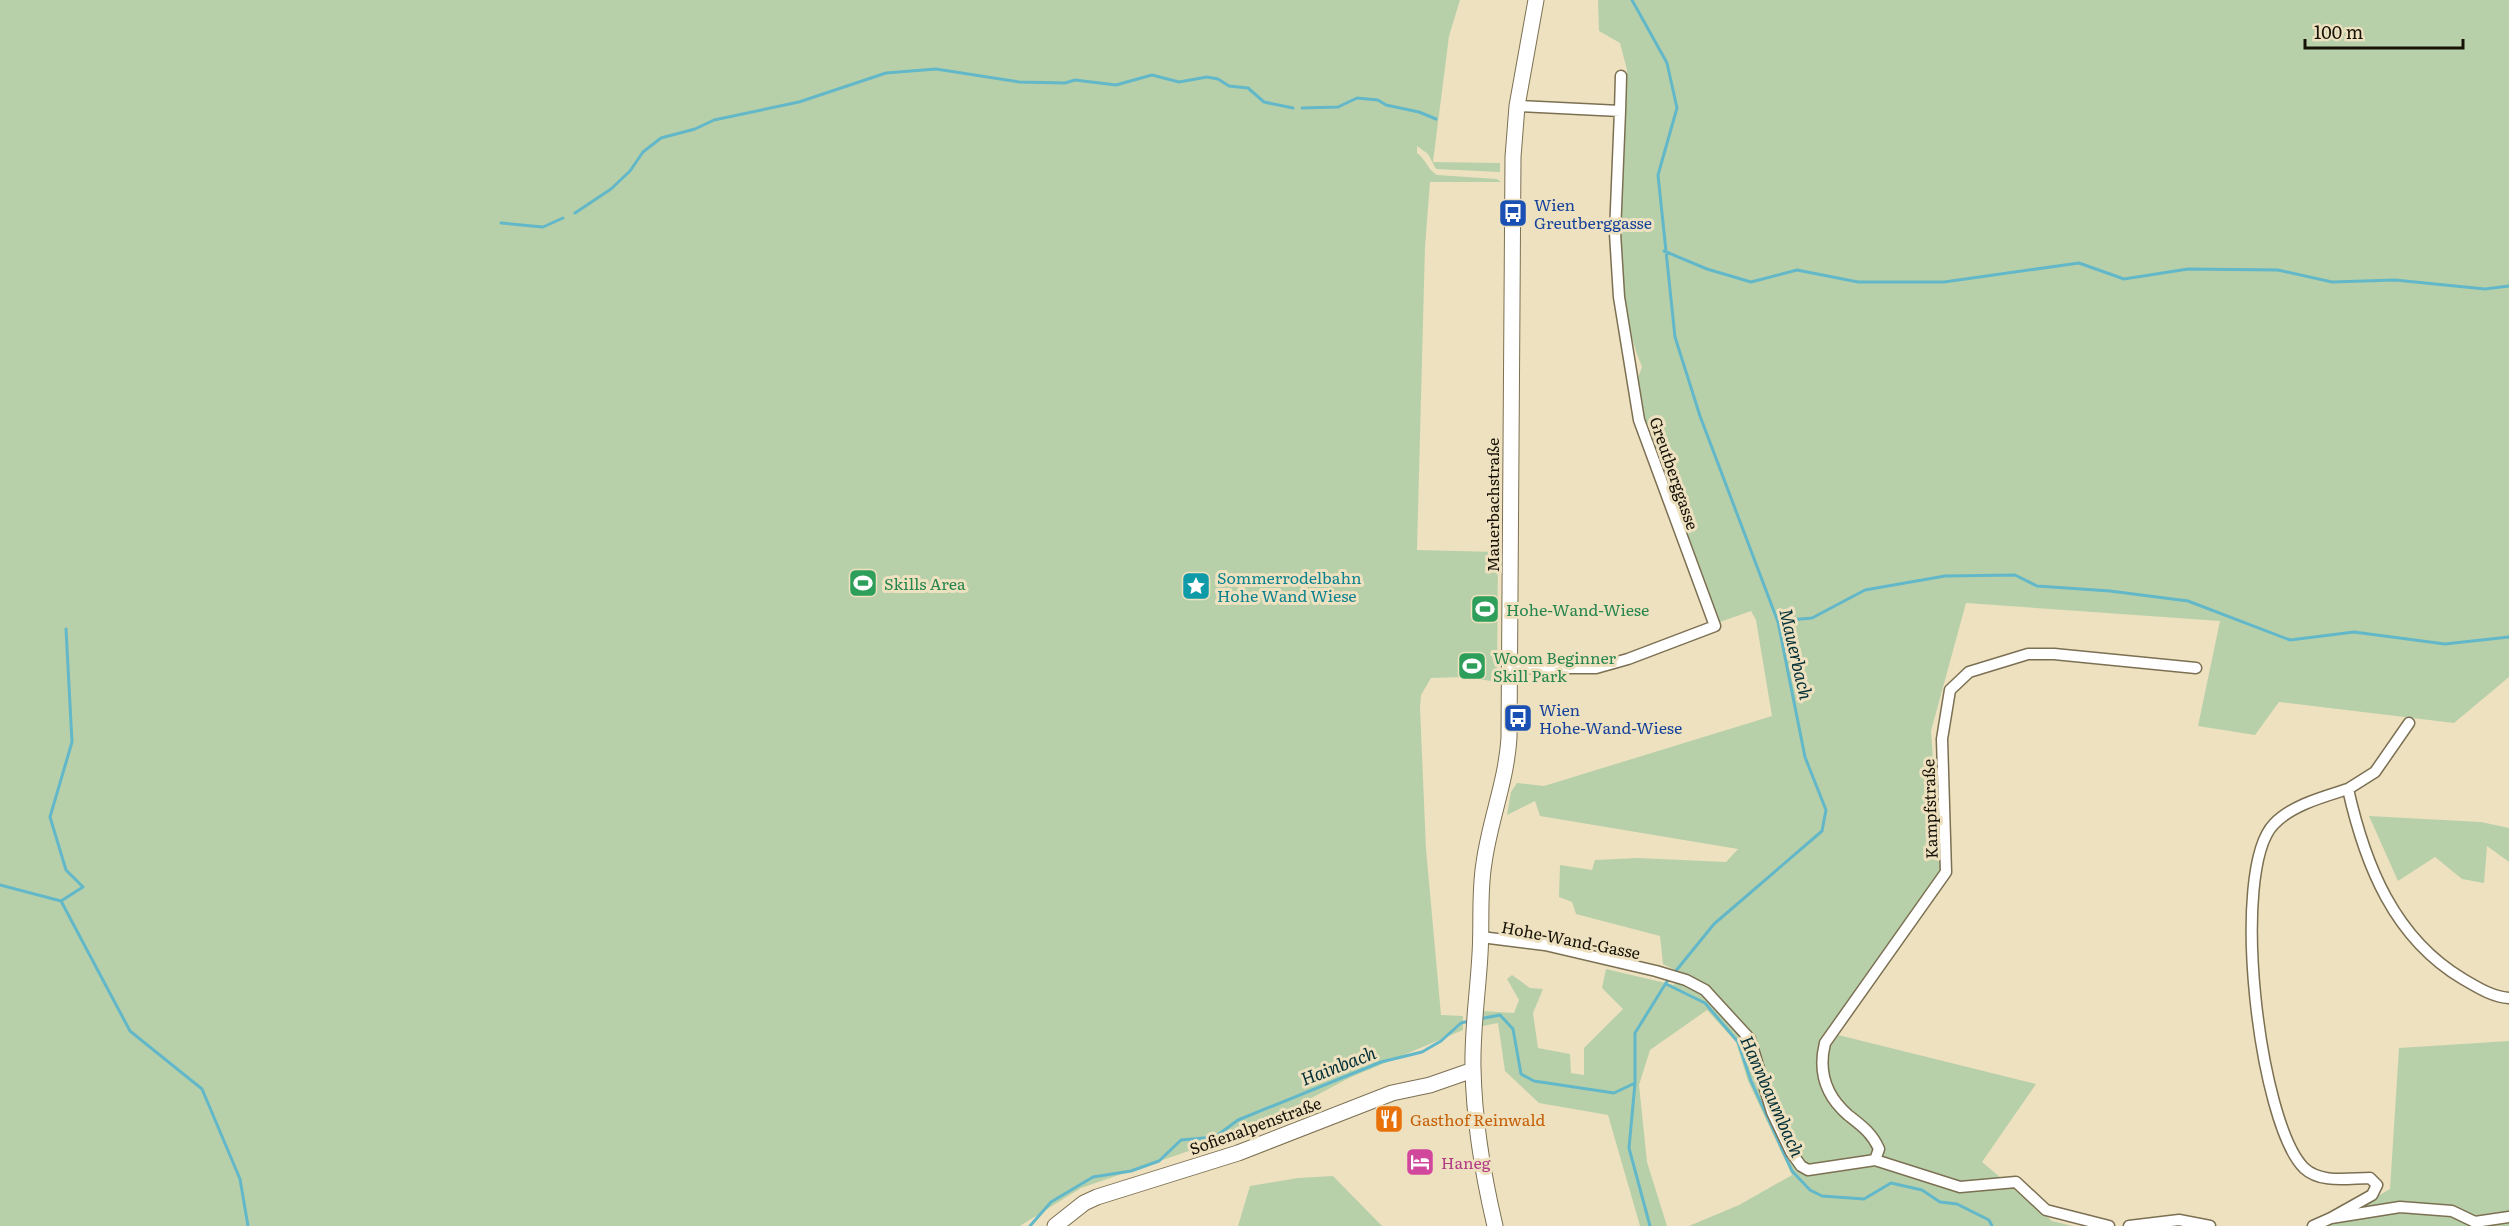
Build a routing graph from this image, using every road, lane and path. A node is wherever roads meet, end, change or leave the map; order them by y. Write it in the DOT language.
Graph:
graph roads {
  1 [pos="1536,0"];
  2 [pos="1621,76"];
  3 [pos="1517,106"];
  4 [pos="1620,111"];
  5 [pos="1509,668"];
  6 [pos="2196,668"];
  7 [pos="2409,723"];
  8 [pos="2348,789"];
  9 [pos="1481,937"];
  10 [pos="2509,998"];
  11 [pos="1473,1070"];
  12 [pos="1875,1160"];
  13 [pos="2509,1217"];
  14 [pos="2331,1218"];
  15 [pos="1054,1226"];
  16 [pos="1494,1226"];
  17 [pos="2109,1226"];
  18 [pos="2129,1226"];
  19 [pos="2210,1226"];
  20 [pos="2313,1226"];
  1 -- 3 [label="main road, Mauerbachstraße"];
  2 -- 4 [label="street, Greutberggasse"];
  3 -- 4 [label="street"];
  3 -- 5 [label="main road, Mauerbachstraße"];
  4 -- 5 [label="street, Greutberggasse"];
  5 -- 9 [label="main road, Mauerbachstraße"];
  6 -- 12 [label="street, Kampfstraße"];
  7 -- 8 [label="street"];
  8 -- 10 [label="street"];
  8 -- 14 [label="street"];
  9 -- 11 [label="main road, Mauerbachstraße"];
  9 -- 12 [label="street, Hohe-Wand-Gasse"];
  11 -- 15 [label="main road, Sofienalpenstraße"];
  11 -- 16 [label="main road"];
  12 -- 17 [label="street"];
  13 -- 14 [label="street"];
  14 -- 20 [label="street"];
  18 -- 19 [label="street"];
}
